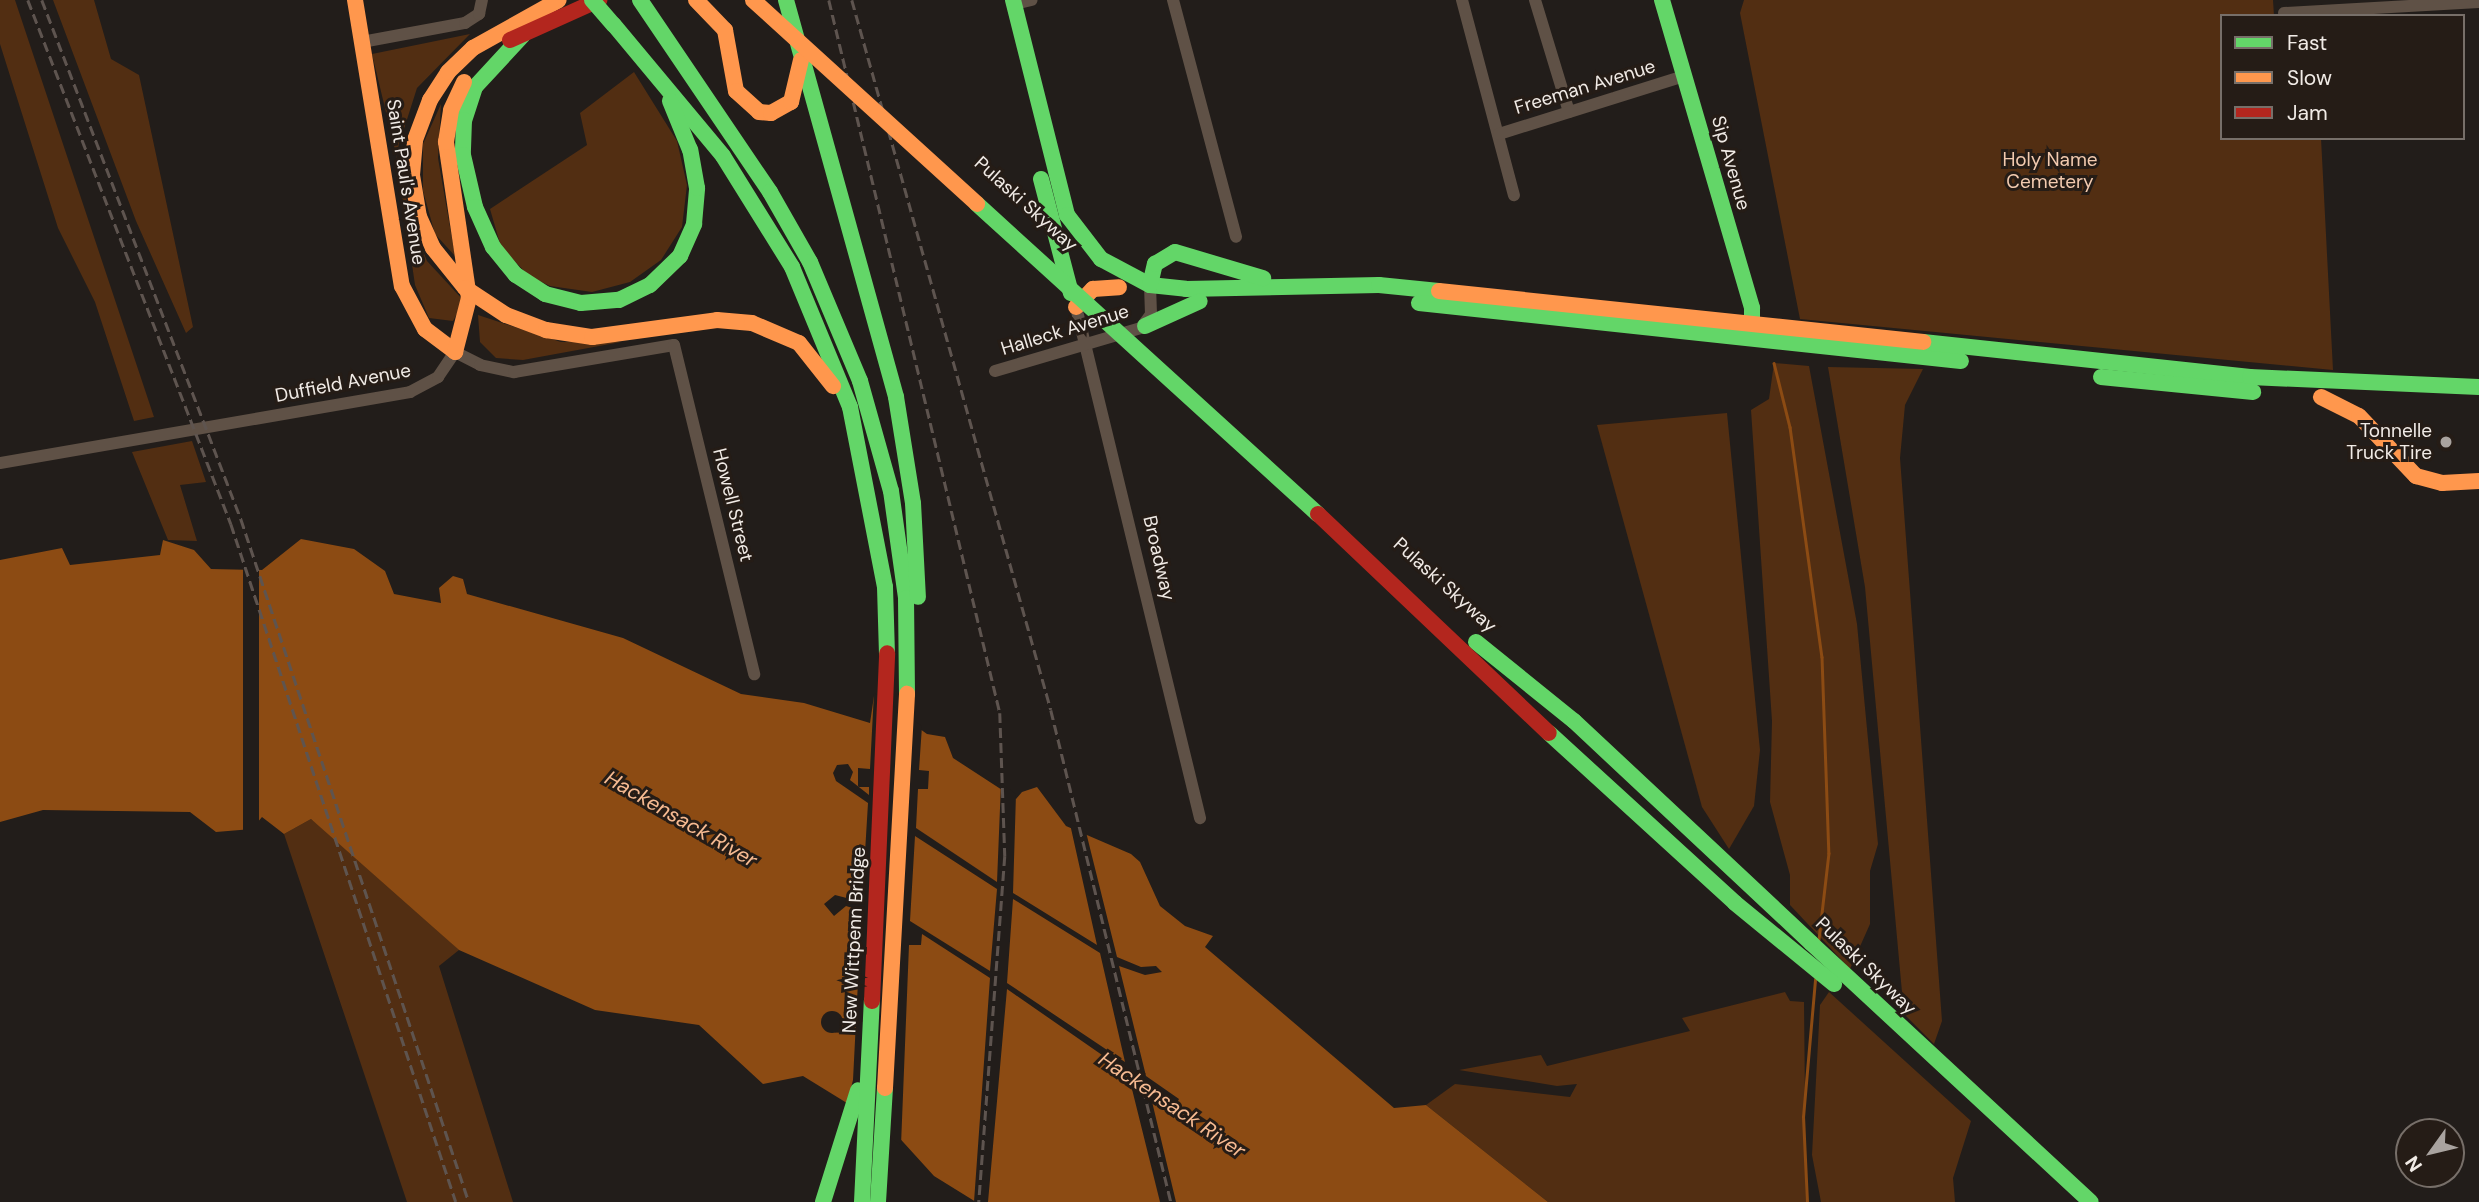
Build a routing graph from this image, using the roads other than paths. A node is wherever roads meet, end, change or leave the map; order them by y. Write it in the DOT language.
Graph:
graph roads {
  1 [pos="355,0"];
  2 [pos="482,0"];
  3 [pos="523,0"];
  4 [pos="559,0"];
  5 [pos="592,0"];
  6 [pos="598,0"];
  7 [pos="606,0"];
  8 [pos="696,0"];
  9 [pos="753,0"];
  10 [pos="771,0"];
  11 [pos="786,0"];
  12 [pos="1032,0"];
  13 [pos="1173,0"];
  14 [pos="1462,0"];
  15 [pos="1535,0"];
  16 [pos="1662,0"];
  17 [pos="1008,1"];
  18 [pos="2479,2"];
  19 [pos="644,6"];
  20 [pos="2284,13"];
  21 [pos="618,22"];
  22 [pos="508,26"];
  23 [pos="523,35"];
  24 [pos="362,42"];
  25 [pos="801,56"];
  26 [pos="656,74"];
  27 [pos="1684,76"];
  28 [pos="1569,113"];
  29 [pos="709,120"];
  30 [pos="1499,134"];
  31 [pos="1514,195"];
  32 [pos="1046,200"];
  33 [pos="1236,237"];
  34 [pos="1307,284"];
  35 [pos="1119,287"];
  36 [pos="1151,292"];
  37 [pos="1200,301"];
  38 [pos="1076,307"];
  39 [pos="1145,326"];
  40 [pos="1752,332"];
  41 [pos="1087,346"];
  42 [pos="455,352"];
  43 [pos="995,371"];
  44 [pos="2479,387"];
  45 [pos="2322,397"];
  46 [pos="2479,401"];
  47 [pos="857,440"];
  48 [pos="0,463"];
  49 [pos="2479,481"];
  50 [pos="754,674"];
  51 [pos="908,728"];
  52 [pos="1200,818"];
  53 [pos="871,1009"];
  54 [pos="885,1113"];
  55 [pos="823,1202"];
  56 [pos="862,1202"];
  57 [pos="878,1202"];
  58 [pos="888,1202"];
  59 [pos="2073,1202"];
  60 [pos="2091,1202"];
  1 -- 24 [label="main road, Saint Paul's Avenue"];
  2 -- 24 [label="street"];
  3 -- 22 [label="main road"];
  4 -- 22 [label="main road"];
  5 -- 21 [label="main road, bridge"];
  6 -- 23 [label="main road"];
  7 -- 21 [label="main road"];
  8 -- 25 [label="main road"];
  9 -- 59 [label="main road, Pulaski Skyway, bridge"];
  10 -- 60 [label="main road, Pulaski Skyway, bridge"];
  11 -- 25 [label="main road"];
  12 -- 17 [label="street"];
  13 -- 33 [label="street"];
  14 -- 30 [label="street"];
  15 -- 28 [label="street"];
  16 -- 27 [label="main road, Sip Avenue"];
  17 -- 32 [label="main road"];
  17 -- 36 [label="main road"];
  18 -- 20 [label="street"];
  19 -- 29 [label="main road"];
  21 -- 26 [label="main road"];
  21 -- 29 [label="main road"];
  22 -- 47 [label="main road, bridge"];
  23 -- 26 [label="main road"];
  23 -- 42 [label="main road"];
  24 -- 42 [label="main road, Saint Paul's Avenue"];
  25 -- 51 [label="main road"];
  26 -- 29 [label="main road"];
  27 -- 28 [label="street, Freeman Avenue"];
  27 -- 40 [label="main road, Sip Avenue"];
  28 -- 30 [label="street, Freeman Avenue"];
  29 -- 47 [label="main road"];
  29 -- 51 [label="main road"];
  30 -- 31 [label="street"];
  32 -- 35 [label="main road"];
  32 -- 38 [label="main road"];
  34 -- 36 [label="main road"];
  34 -- 36 [label="main road"];
  34 -- 40 [label="main road"];
  35 -- 36 [label="main road"];
  35 -- 38 [label="main road"];
  36 -- 37 [label="main road"];
  36 -- 39 [label="street, Halleck Avenue"];
  37 -- 39 [label="main road"];
  37 -- 40 [label="main road"];
  38 -- 41 [label="street, Broadway"];
  39 -- 41 [label="street, Halleck Avenue"];
  40 -- 44 [label="main road"];
  40 -- 45 [label="main road"];
  41 -- 43 [label="street, Halleck Avenue"];
  41 -- 52 [label="street, Broadway"];
  42 -- 48 [label="street, Duffield Avenue"];
  42 -- 50 [label="street, Howell Street"];
  45 -- 46 [label="main road"];
  45 -- 49 [label="main road"];
  47 -- 53 [label="main road, New Wittpenn Bridge"];
  51 -- 54 [label="main road"];
  53 -- 55 [label="main road"];
  53 -- 56 [label="main road, New Wittpenn Bridge"];
  54 -- 57 [label="main road"];
  54 -- 58 [label="main road"];
}
